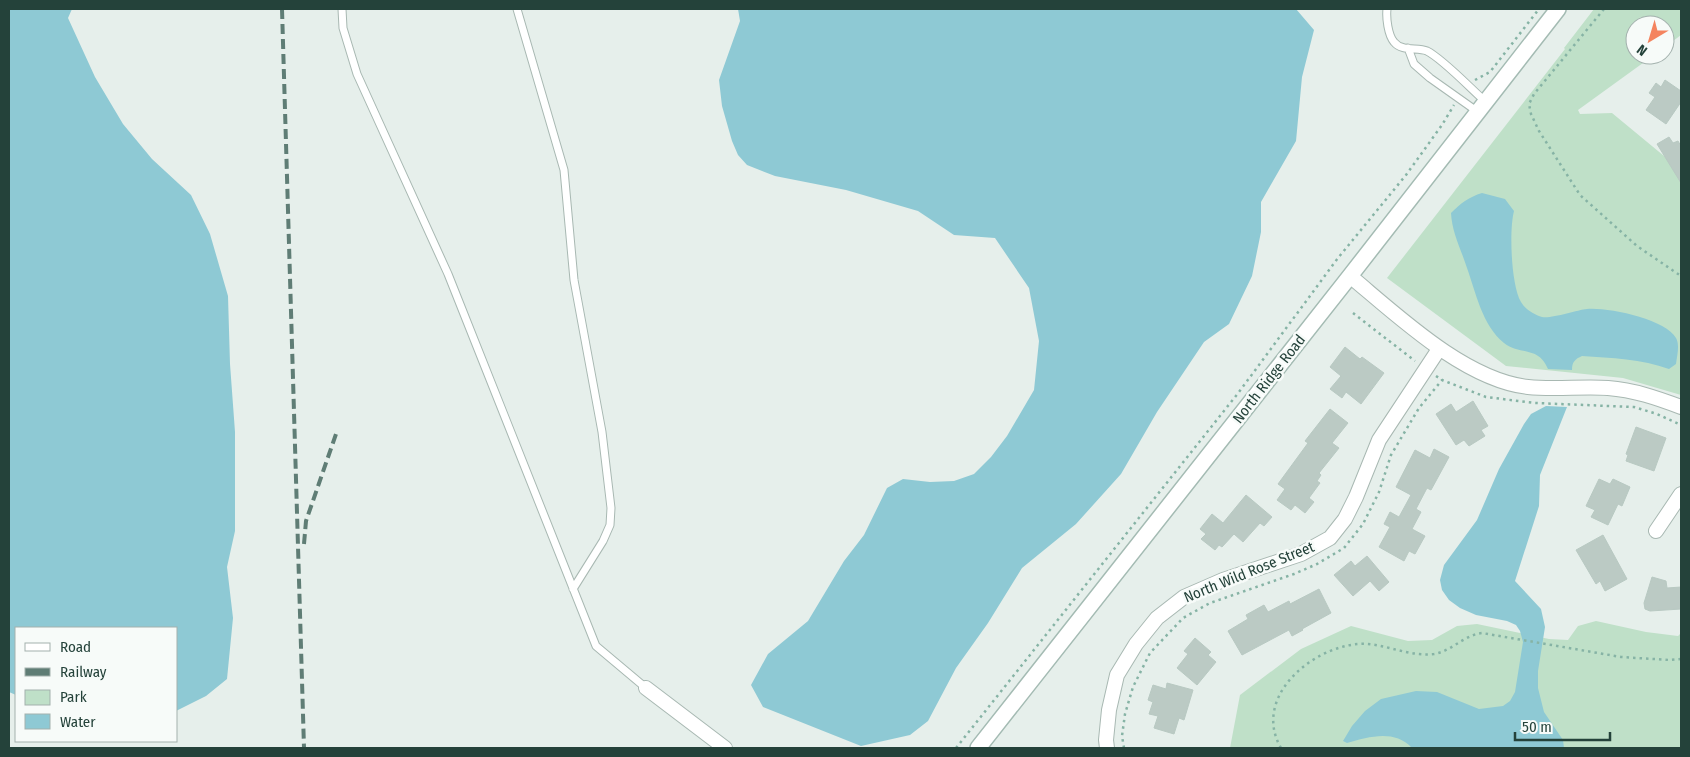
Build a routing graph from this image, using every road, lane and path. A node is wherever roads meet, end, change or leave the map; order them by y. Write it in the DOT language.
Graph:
graph roads {
  1 [pos="342,9"];
  2 [pos="517,9"];
  3 [pos="1387,9"];
  4 [pos="1539,9"];
  5 [pos="1558,9"];
  6 [pos="1604,9"];
  7 [pos="1408,48"];
  8 [pos="1469,87"];
  9 [pos="1460,98"];
  10 [pos="1482,107"];
  11 [pos="1350,276"];
  12 [pos="1681,276"];
  13 [pos="1439,349"];
  14 [pos="1681,408"];
  15 [pos="1681,494"];
  16 [pos="1656,531"];
  17 [pos="573,589"];
  18 [pos="1681,659"];
  19 [pos="646,688"];
  20 [pos="725,748"];
  21 [pos="956,748"];
  22 [pos="978,748"];
  23 [pos="1106,748"];
  24 [pos="1281,748"];
  1 -- 17 [label="lane"];
  2 -- 17 [label="lane"];
  3 -- 7 [label="lane"];
  4 -- 8 [label="path"];
  5 -- 10 [label="main road, North Ridge Road"];
  6 -- 12 [label="path"];
  7 -- 8 [label="lane"];
  7 -- 9 [label="lane"];
  8 -- 10 [label="lane"];
  9 -- 10 [label="lane"];
  9 -- 21 [label="path"];
  10 -- 11 [label="main road, North Ridge Road"];
  11 -- 13 [label="street"];
  11 -- 22 [label="main road, North Ridge Road"];
  13 -- 14 [label="street"];
  13 -- 23 [label="street, North Wild Rose Street"];
  15 -- 16 [label="street"];
  17 -- 19 [label="lane"];
  18 -- 24 [label="path"];
  19 -- 20 [label="street"];
}
